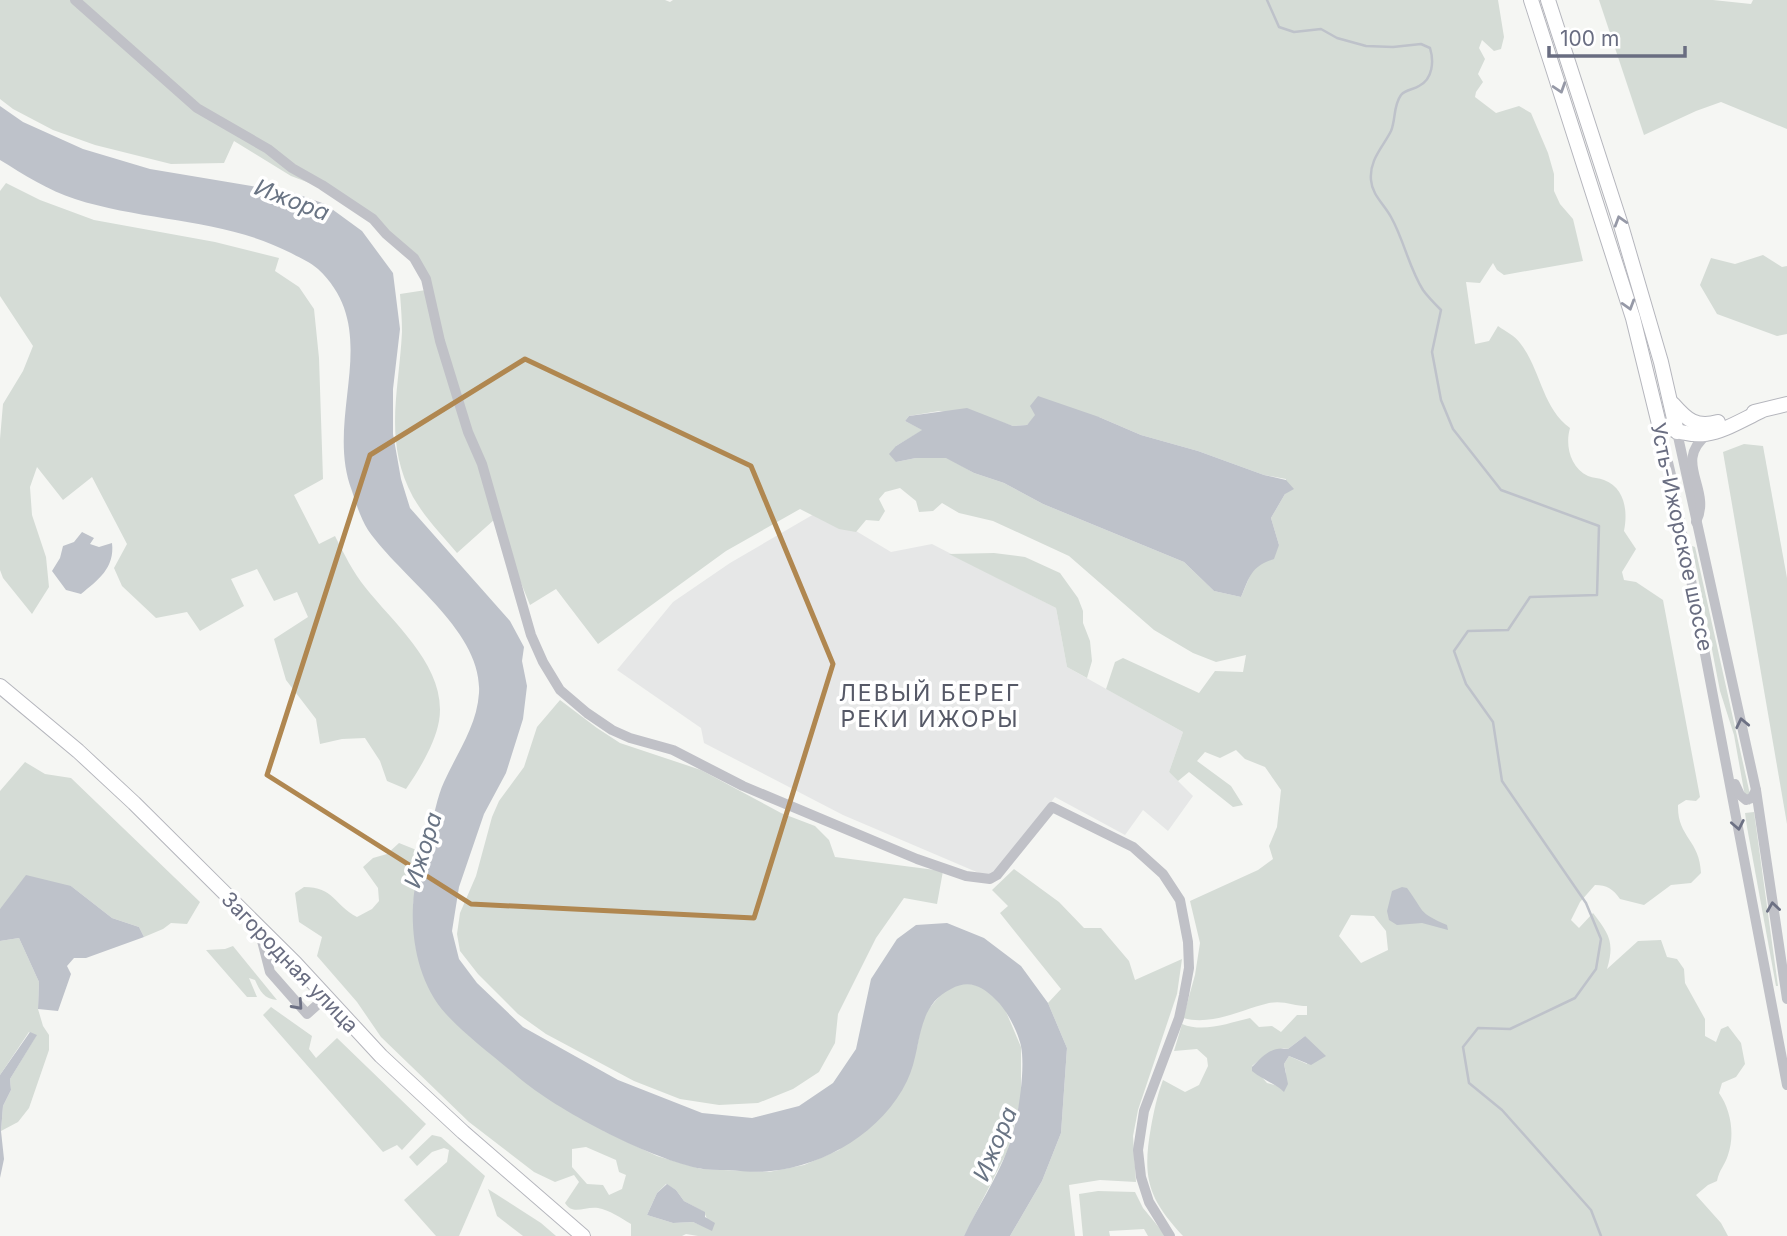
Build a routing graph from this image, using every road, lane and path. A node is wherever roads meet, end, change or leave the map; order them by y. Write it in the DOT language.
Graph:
graph roads {
  1 [pos="75,0"];
  2 [pos="1531,0"];
  3 [pos="1548,0"];
  4 [pos="1672,403"];
  5 [pos="1787,404"];
  6 [pos="1761,411"];
  7 [pos="1659,424"];
  8 [pos="1678,432"];
  9 [pos="1708,434"];
  10 [pos="1696,522"];
  11 [pos="0,686"];
  12 [pos="1725,758"];
  13 [pos="1756,790"];
  14 [pos="259,929"];
  15 [pos="326,997"];
  16 [pos="1787,999"];
  17 [pos="1787,1085"];
  18 [pos="583,1236"];
  19 [pos="1170,1236"];
  1 -- 19 [label="street"];
  2 -- 7 [label="street, Усть-Ижорское шоссе, one-way"];
  4 -- 3 [label="street, Усть-Ижорское шоссе, one-way"];
  4 -- 6 [label="street"];
  4 -- 8 [label="street, Усть-Ижорское шоссе"];
  5 -- 6 [label="street"];
  6 -- 9 [label="street"];
  7 -- 8 [label="street"];
  7 -- 12 [label="street, Усть-Ижорское шоссе"];
  8 -- 9 [label="street"];
  8 -- 10 [label="street, Усть-Ижорское шоссе"];
  9 -- 10 [label="street, Усть-Ижорское шоссе"];
  13 -- 10 [label="street, Усть-Ижорское шоссе, one-way"];
  11 -- 14 [label="street, Загородная улица"];
  12 -- 13 [label="street"];
  12 -- 17 [label="street, Усть-Ижорское шоссе, one-way"];
  16 -- 13 [label="street, Усть-Ижорское шоссе, one-way"];
  14 -- 15 [label="street, Загородная улица"];
  14 -- 15 [label="street, one-way"];
  15 -- 18 [label="street, Загородная улица"];
}
